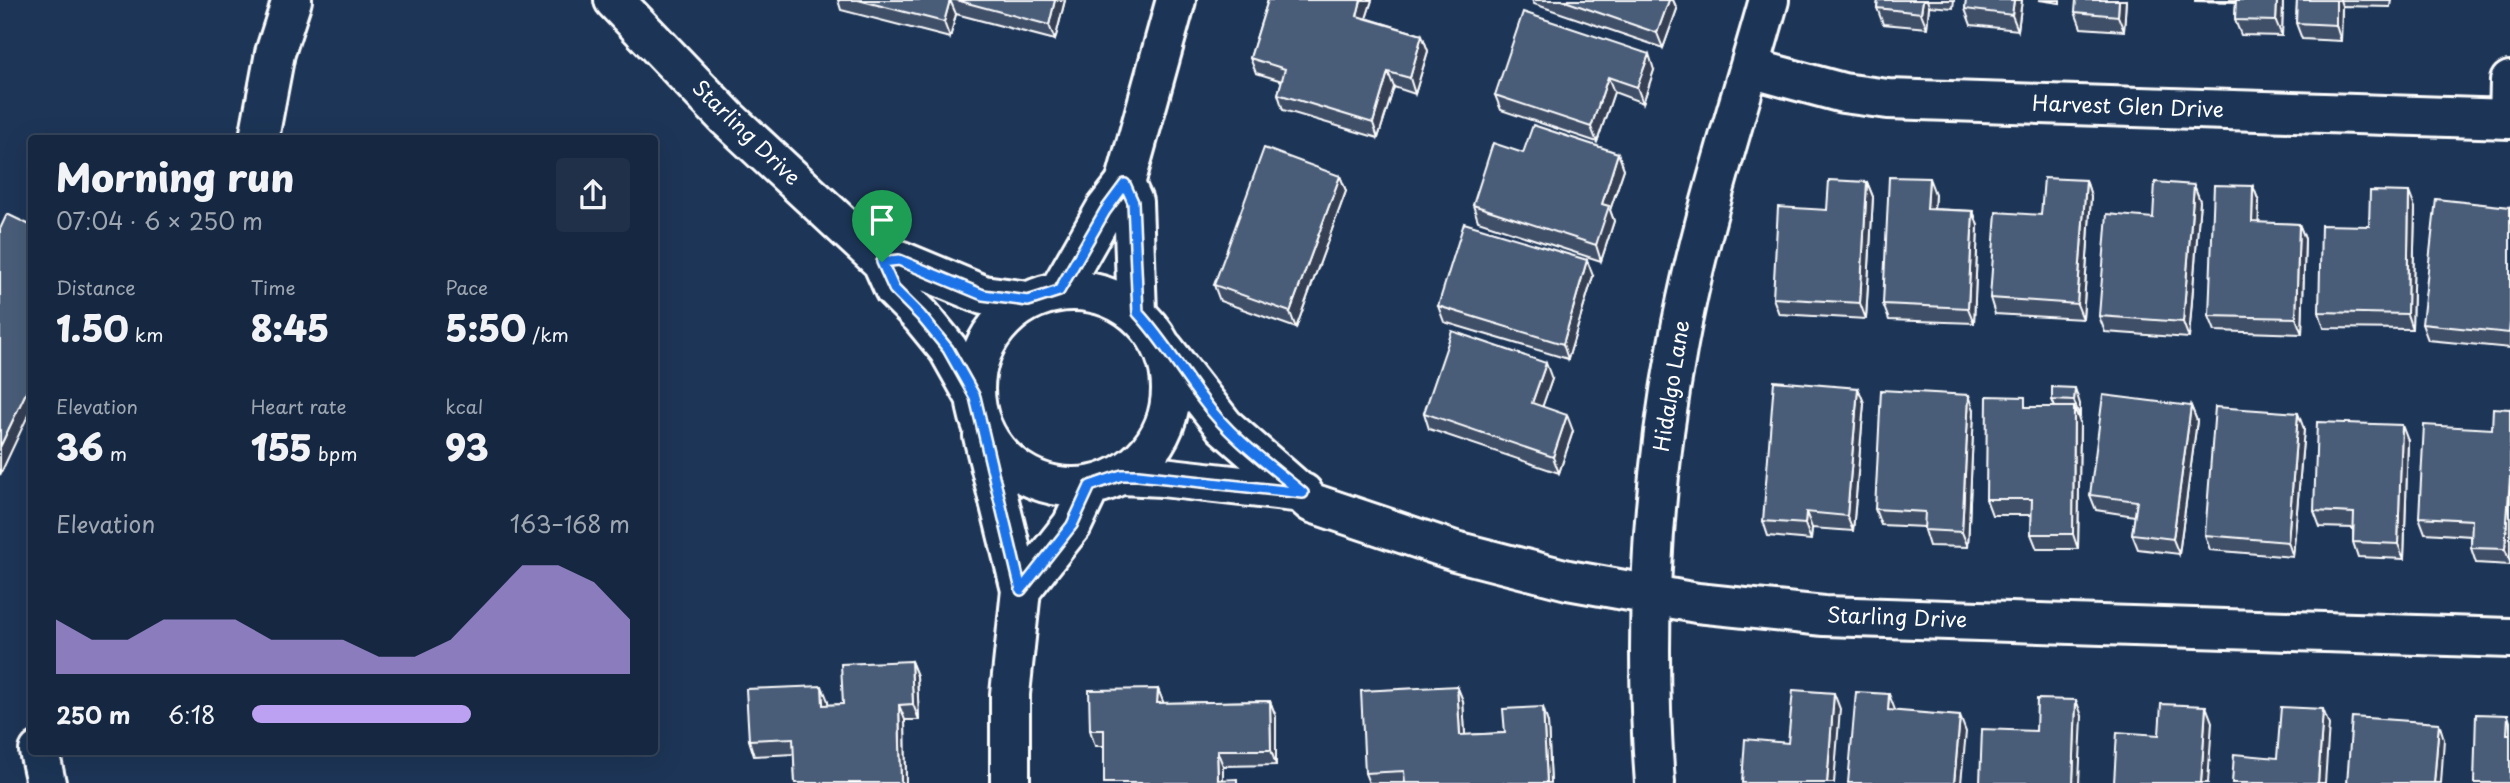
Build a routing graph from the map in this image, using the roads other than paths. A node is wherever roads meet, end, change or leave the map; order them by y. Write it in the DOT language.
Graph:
graph roads {
  1 [pos="292,0"];
  2 [pos="614,0"];
  3 [pos="1176,0"];
  4 [pos="1769,0"];
  5 [pos="1750,68"];
  6 [pos="2510,81"];
  7 [pos="2509,119"];
  8 [pos="260,135"];
  9 [pos="1125,184"];
  10 [pos="882,262"];
  11 [pos="1044,296"];
  12 [pos="1138,313"];
  13 [pos="1164,349"];
  14 [pos="977,409"];
  15 [pos="1106,481"];
  16 [pos="1303,493"];
  17 [pos="1021,590"];
  18 [pos="1650,596"];
  19 [pos="2510,638"];
  20 [pos="40,755"];
  21 [pos="47,783"];
  22 [pos="1010,783"];
  23 [pos="1655,783"];
  1 -- 8 [label="street"];
  2 -- 10 [label="street, Starling Drive"];
  3 -- 9 [label="street"];
  4 -- 5 [label="street, Hidalgo Lane"];
  5 -- 7 [label="street, Harvest Glen Drive"];
  5 -- 18 [label="street, Hidalgo Lane"];
  6 -- 7 [label="street"];
  9 -- 11 [label="street"];
  9 -- 12 [label="street"];
  10 -- 11 [label="street"];
  10 -- 14 [label="street, Starling Drive"];
  11 -- 12 [label="street"];
  11 -- 14 [label="street"];
  12 -- 13 [label="street"];
  13 -- 15 [label="street"];
  13 -- 16 [label="street, Starling Drive"];
  14 -- 15 [label="street"];
  14 -- 17 [label="street"];
  15 -- 16 [label="street, Starling Drive"];
  15 -- 17 [label="street"];
  16 -- 18 [label="street, Starling Drive"];
  17 -- 22 [label="street"];
  18 -- 19 [label="street, Starling Drive"];
  18 -- 23 [label="street, Hidalgo Lane"];
  20 -- 21 [label="street"];
}
